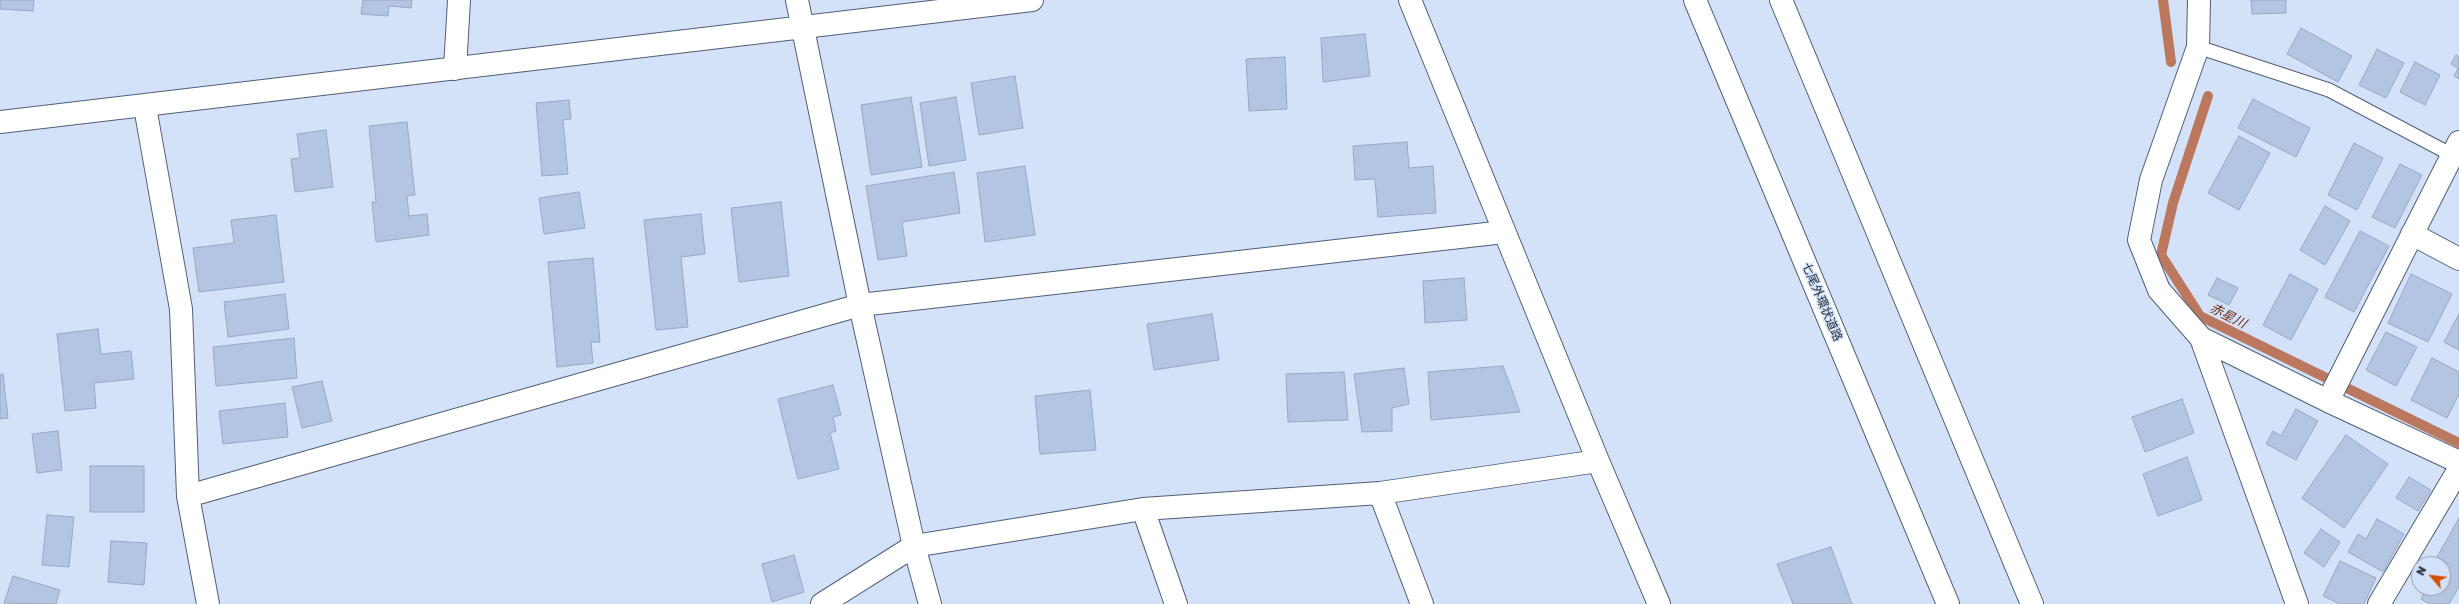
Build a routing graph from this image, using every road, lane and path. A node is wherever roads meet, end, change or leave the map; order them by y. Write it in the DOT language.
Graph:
graph roads {
  1 [pos="459,0"];
  2 [pos="797,0"];
  3 [pos="1032,0"];
  4 [pos="1410,0"];
  5 [pos="1695,0"];
  6 [pos="1781,0"];
  7 [pos="2200,0"];
  8 [pos="802,27"];
  9 [pos="2198,47"];
  10 [pos="455,69"];
  11 [pos="145,107"];
  12 [pos="0,122"];
  13 [pos="2456,149"];
  14 [pos="1504,232"];
  15 [pos="2412,234"];
  16 [pos="2459,259"];
  17 [pos="860,305"];
  18 [pos="2201,338"];
  19 [pos="2328,402"];
  20 [pos="1598,461"];
  21 [pos="2459,462"];
  22 [pos="2459,469"];
  23 [pos="1380,492"];
  24 [pos="188,496"];
  25 [pos="1143,509"];
  26 [pos="914,546"];
  27 [pos="208,604"];
  28 [pos="822,604"];
  29 [pos="930,604"];
  30 [pos="1176,604"];
  31 [pos="1422,604"];
  32 [pos="1659,604"];
  33 [pos="1948,604"];
  34 [pos="2032,604"];
  35 [pos="2297,604"];
  36 [pos="2379,604"];
  1 -- 10 [label="street"];
  2 -- 8 [label="street"];
  3 -- 8 [label="street"];
  4 -- 14 [label="street"];
  5 -- 33 [label="street, 七尾外環状道路"];
  6 -- 34 [label="street"];
  7 -- 9 [label="street"];
  8 -- 10 [label="street"];
  8 -- 17 [label="street"];
  9 -- 13 [label="lane"];
  9 -- 18 [label="street"];
  10 -- 11 [label="street"];
  11 -- 12 [label="street"];
  11 -- 24 [label="street"];
  13 -- 15 [label="street"];
  14 -- 17 [label="street"];
  14 -- 20 [label="street"];
  15 -- 16 [label="street"];
  15 -- 19 [label="street"];
  17 -- 24 [label="street"];
  17 -- 26 [label="street"];
  18 -- 19 [label="street"];
  18 -- 35 [label="street"];
  19 -- 21 [label="street"];
  20 -- 23 [label="street"];
  20 -- 32 [label="street"];
  22 -- 36 [label="street"];
  23 -- 25 [label="street"];
  23 -- 31 [label="street"];
  24 -- 27 [label="street"];
  25 -- 26 [label="street"];
  25 -- 30 [label="street"];
  26 -- 28 [label="street"];
  26 -- 29 [label="street"];
}
